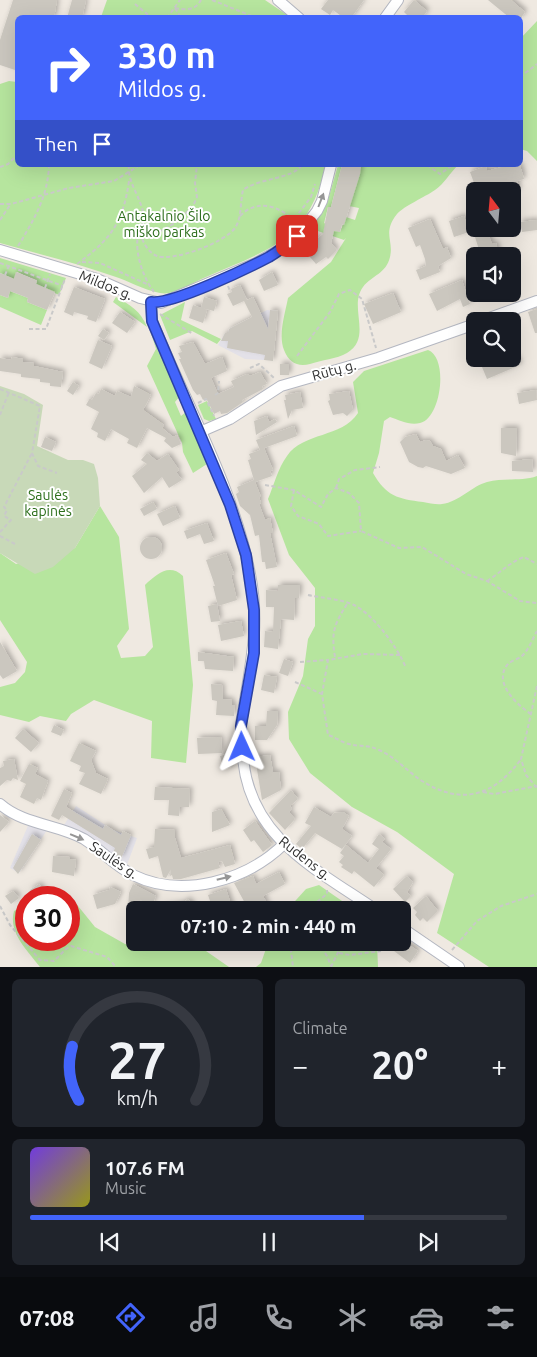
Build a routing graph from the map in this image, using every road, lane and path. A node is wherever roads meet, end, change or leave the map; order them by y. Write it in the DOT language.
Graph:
graph roads {
  1 [pos="179,0"];
  2 [pos="200,0"];
  3 [pos="212,0"];
  4 [pos="278,0"];
  5 [pos="398,0"];
  6 [pos="135,4"];
  7 [pos="174,8"];
  8 [pos="148,15"];
  9 [pos="169,15"];
  10 [pos="179,15"];
  11 [pos="249,15"];
  12 [pos="295,15"];
  13 [pos="387,15"];
  14 [pos="537,64"];
  15 [pos="523,75"];
  16 [pos="15,157"];
  17 [pos="0,167"];
  18 [pos="49,167"];
  19 [pos="129,167"];
  20 [pos="137,167"];
  21 [pos="197,167"];
  22 [pos="300,167"];
  23 [pos="330,167"];
  24 [pos="430,167"];
  25 [pos="450,167"];
  26 [pos="128,174"];
  27 [pos="318,176"];
  28 [pos="129,181"];
  29 [pos="44,193"];
  30 [pos="0,204"];
  31 [pos="11,204"];
  32 [pos="240,217"];
  33 [pos="0,220"];
  34 [pos="294,222"];
  35 [pos="139,232"];
  36 [pos="297,236"];
  37 [pos="280,237"];
  38 [pos="0,250"];
  39 [pos="13,254"];
  40 [pos="80,262"];
  41 [pos="0,263"];
  42 [pos="9,265"];
  43 [pos="54,266"];
  44 [pos="69,270"];
  45 [pos="5,275"];
  46 [pos="48,280"];
  47 [pos="149,285"];
  48 [pos="63,286"];
  49 [pos="44,288"];
  50 [pos="154,299"];
  51 [pos="537,301"];
  52 [pos="506,312"];
  53 [pos="152,321"];
  54 [pos="466,327"];
  55 [pos="29,329"];
  56 [pos="192,334"];
  57 [pos="297,356"];
  58 [pos="378,358"];
  59 [pos="250,368"];
  60 [pos="219,381"];
  61 [pos="281,386"];
  62 [pos="0,389"];
  63 [pos="9,392"];
  64 [pos="215,395"];
  65 [pos="189,405"];
  66 [pos="0,415"];
  67 [pos="219,424"];
  68 [pos="200,432"];
  69 [pos="32,453"];
  70 [pos="380,467"];
  71 [pos="56,473"];
  72 [pos="265,485"];
  73 [pos="336,488"];
  74 [pos="294,490"];
  75 [pos="361,531"];
  76 [pos="0,534"];
  77 [pos="14,544"];
  78 [pos="537,564"];
  79 [pos="487,581"];
  80 [pos="308,595"];
  81 [pos="537,603"];
  82 [pos="348,604"];
  83 [pos="537,631"];
  84 [pos="400,655"];
  85 [pos="335,658"];
  86 [pos="328,660"];
  87 [pos="300,662"];
  88 [pos="406,668"];
  89 [pos="295,682"];
  90 [pos="537,686"];
  91 [pos="322,694"];
  92 [pos="532,714"];
  93 [pos="520,759"];
  94 [pos="537,787"];
  95 [pos="482,792"];
  96 [pos="0,804"];
  97 [pos="284,844"];
  98 [pos="328,877"];
  99 [pos="537,894"];
  100 [pos="318,901"];
  101 [pos="363,901"];
  102 [pos="0,906"];
  103 [pos="411,934"];
  104 [pos="291,951"];
  105 [pos="324,951"];
  106 [pos="381,952"];
  107 [pos="339,953"];
  108 [pos="446,958"];
  109 [pos="116,967"];
  110 [pos="292,967"];
  111 [pos="331,967"];
  112 [pos="459,967"];
  1 -- 7 [label="path"];
  2 -- 7 [label="path"];
  3 -- 11 [label="path"];
  4 -- 12 [label="street"];
  5 -- 13 [label="street"];
  6 -- 8 [label="path"];
  7 -- 9 [label="path"];
  7 -- 10 [label="path"];
  14 -- 15 [label="path"];
  16 -- 17 [label="path"];
  18 -- 29 [label="path"];
  19 -- 26 [label="path"];
  20 -- 26 [label="path"];
  21 -- 35 [label="path"];
  22 -- 32 [label="path"];
  36 -- 23 [label="street, Mildos g., one-way"];
  24 -- 25 [label="path"];
  26 -- 28 [label="path"];
  26 -- 29 [label="path"];
  27 -- 34 [label="path"];
  28 -- 35 [label="path"];
  28 -- 40 [label="path"];
  29 -- 31 [label="path"];
  29 -- 39 [label="path"];
  30 -- 31 [label="path"];
  31 -- 33 [label="path"];
  32 -- 34 [label="path"];
  32 -- 35 [label="path"];
  34 -- 36 [label="path"];
  34 -- 37 [label="path"];
  35 -- 47 [label="path"];
  36 -- 50 [label="street, Mildos g."];
  38 -- 39 [label="street, Mildos g."];
  39 -- 42 [label="path"];
  39 -- 43 [label="street, Mildos g."];
  40 -- 44 [label="path"];
  40 -- 47 [label="path"];
  41 -- 42 [label="path"];
  42 -- 45 [label="path"];
  42 -- 46 [label="path"];
  43 -- 44 [label="street, Mildos g."];
  43 -- 46 [label="path"];
  44 -- 48 [label="path"];
  44 -- 50 [label="street, Mildos g."];
  46 -- 48 [label="path"];
  46 -- 49 [label="path"];
  47 -- 50 [label="path"];
  48 -- 55 [label="path"];
  50 -- 53 [label="street, Rudens g."];
  51 -- 52 [label="street"];
  53 -- 56 [label="path"];
  53 -- 65 [label="street, Rudens g."];
  54 -- 58 [label="street, Rūtų g."];
  57 -- 58 [label="path"];
  58 -- 61 [label="street, Rūtų g."];
  59 -- 61 [label="path"];
  60 -- 64 [label="path"];
  61 -- 67 [label="street, Rūtų g."];
  62 -- 63 [label="path"];
  63 -- 66 [label="path"];
  63 -- 69 [label="path"];
  65 -- 67 [label="path"];
  65 -- 68 [label="street, Rudens g."];
  67 -- 68 [label="street, Rūtų g."];
  68 -- 97 [label="street, Rudens g."];
  69 -- 71 [label="path"];
  69 -- 76 [label="path"];
  70 -- 73 [label="path"];
  72 -- 74 [label="path"];
  73 -- 74 [label="path"];
  73 -- 75 [label="path"];
  74 -- 75 [label="path"];
  75 -- 79 [label="path"];
  76 -- 77 [label="path"];
  78 -- 79 [label="path"];
  79 -- 81 [label="path"];
  80 -- 82 [label="path"];
  82 -- 84 [label="path"];
  82 -- 85 [label="path"];
  83 -- 92 [label="path"];
  84 -- 85 [label="path"];
  84 -- 88 [label="path"];
  85 -- 86 [label="path"];
  86 -- 87 [label="path"];
  86 -- 91 [label="path"];
  89 -- 91 [label="path"];
  90 -- 92 [label="path"];
  91 -- 95 [label="path"];
  92 -- 93 [label="path"];
  93 -- 94 [label="path"];
  93 -- 95 [label="path"];
  94 -- 95 [label="path"];
  96 -- 97 [label="street, Saulės g., one-way"];
  97 -- 98 [label="street, Rudens g."];
  98 -- 100 [label="path"];
  98 -- 101 [label="street, Rudens g."];
  99 -- 108 [label="path"];
  102 -- 109 [label="path"];
  103 -- 108 [label="street"];
  104 -- 110 [label="path"];
  105 -- 111 [label="path"];
  106 -- 107 [label="path"];
  107 -- 111 [label="path"];
  108 -- 112 [label="street"];
}
